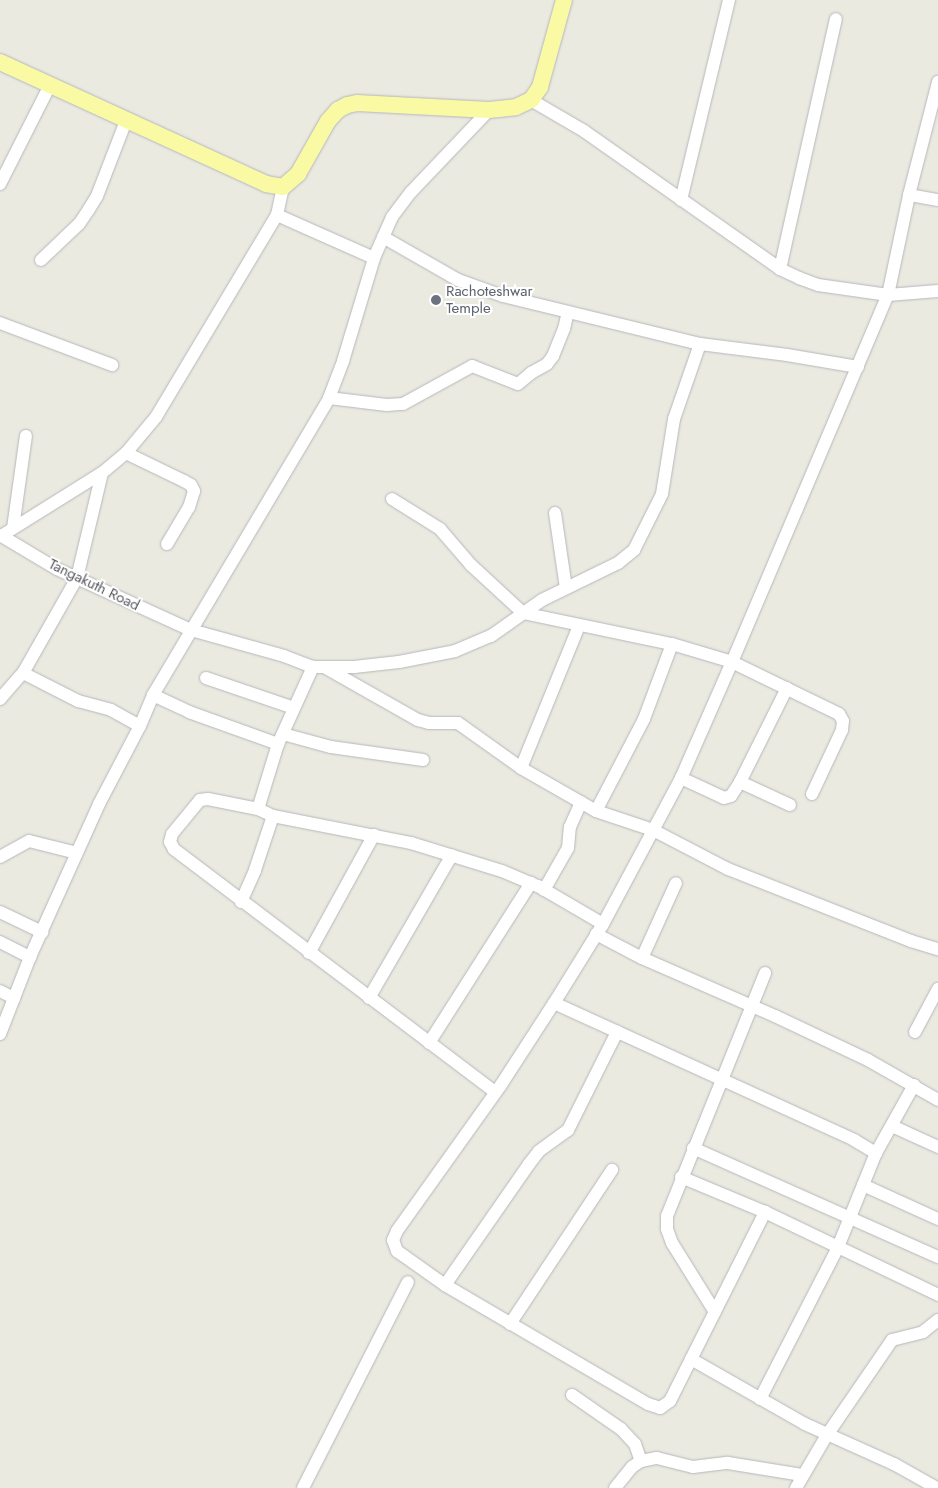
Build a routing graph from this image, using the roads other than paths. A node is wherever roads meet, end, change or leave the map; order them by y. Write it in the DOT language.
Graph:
graph roads {
  1 [pos="564,0"];
  2 [pos="729,0"];
  3 [pos="836,19"];
  4 [pos="0,62"];
  5 [pos="938,82"];
  6 [pos="50,86"];
  7 [pos="531,100"];
  8 [pos="489,110"];
  9 [pos="934,116"];
  10 [pos="126,121"];
  11 [pos="0,184"];
  12 [pos="283,187"];
  13 [pos="909,195"];
  14 [pos="681,200"];
  15 [pos="938,200"];
  16 [pos="277,215"];
  17 [pos="382,237"];
  18 [pos="374,258"];
  19 [pos="41,260"];
  20 [pos="780,268"];
  21 [pos="938,291"];
  22 [pos="888,295"];
  23 [pos="568,312"];
  24 [pos="0,322"];
  25 [pos="700,344"];
  26 [pos="112,365"];
  27 [pos="858,367"];
  28 [pos="329,398"];
  29 [pos="26,436"];
  30 [pos="126,453"];
  31 [pos="102,473"];
  32 [pos="392,499"];
  33 [pos="555,513"];
  34 [pos="13,528"];
  35 [pos="0,536"];
  36 [pos="167,544"];
  37 [pos="77,578"];
  38 [pos="566,588"];
  39 [pos="522,613"];
  40 [pos="580,626"];
  41 [pos="191,630"];
  42 [pos="672,644"];
  43 [pos="732,662"];
  44 [pos="313,667"];
  45 [pos="326,668"];
  46 [pos="23,673"];
  47 [pos="206,678"];
  48 [pos="787,688"];
  49 [pos="2,693"];
  50 [pos="153,695"];
  51 [pos="294,708"];
  52 [pos="140,726"];
  53 [pos="281,739"];
  54 [pos="423,760"];
  55 [pos="521,768"];
  56 [pos="680,778"];
  57 [pos="740,782"];
  58 [pos="812,794"];
  59 [pos="581,802"];
  60 [pos="790,805"];
  61 [pos="258,809"];
  62 [pos="596,810"];
  63 [pos="273,816"];
  64 [pos="653,830"];
  65 [pos="374,835"];
  66 [pos="77,853"];
  67 [pos="452,855"];
  68 [pos="0,857"];
  69 [pos="531,883"];
  70 [pos="676,883"];
  71 [pos="544,890"];
  72 [pos="241,902"];
  73 [pos="0,912"];
  74 [pos="600,929"];
  75 [pos="42,932"];
  76 [pos="0,942"];
  77 [pos="938,950"];
  78 [pos="309,953"];
  79 [pos="30,956"];
  80 [pos="642,958"];
  81 [pos="765,973"];
  82 [pos="938,989"];
  83 [pos="0,991"];
  84 [pos="14,998"];
  85 [pos="369,998"];
  86 [pos="554,1004"];
  87 [pos="751,1007"];
  88 [pos="617,1032"];
  89 [pos="915,1032"];
  90 [pos="0,1034"];
  91 [pos="429,1043"];
  92 [pos="722,1080"];
  93 [pos="914,1085"];
  94 [pos="495,1092"];
  95 [pos="938,1100"];
  96 [pos="892,1126"];
  97 [pos="938,1147"];
  98 [pos="693,1148"];
  99 [pos="876,1153"];
  100 [pos="612,1170"];
  101 [pos="681,1177"];
  102 [pos="863,1185"];
  103 [pos="765,1212"];
  104 [pos="850,1217"];
  105 [pos="938,1219"];
  106 [pos="838,1247"];
  107 [pos="938,1257"];
  108 [pos="408,1282"];
  109 [pos="445,1284"];
  110 [pos="938,1295"];
  111 [pos="715,1312"];
  112 [pos="938,1320"];
  113 [pos="510,1324"];
  114 [pos="691,1359"];
  115 [pos="572,1395"];
  116 [pos="760,1399"];
  117 [pos="827,1435"];
  118 [pos="641,1460"];
  119 [pos="802,1475"];
  120 [pos="303,1488"];
  121 [pos="615,1488"];
  122 [pos="796,1488"];
  123 [pos="937,1488"];
  1 -- 7 [label="main road"];
  2 -- 14 [label="street"];
  3 -- 20 [label="street"];
  4 -- 6 [label="main road"];
  5 -- 9 [label="street"];
  6 -- 10 [label="main road"];
  6 -- 11 [label="street"];
  7 -- 8 [label="main road"];
  7 -- 14 [label="street"];
  8 -- 12 [label="main road"];
  8 -- 17 [label="street"];
  9 -- 13 [label="street"];
  10 -- 12 [label="main road"];
  10 -- 19 [label="street"];
  12 -- 16 [label="street"];
  13 -- 15 [label="street"];
  13 -- 22 [label="street"];
  14 -- 20 [label="street"];
  16 -- 18 [label="street"];
  16 -- 30 [label="street"];
  17 -- 18 [label="street"];
  17 -- 23 [label="street"];
  18 -- 28 [label="street"];
  20 -- 22 [label="street"];
  21 -- 22 [label="street"];
  22 -- 27 [label="street"];
  23 -- 25 [label="street"];
  23 -- 28 [label="street"];
  24 -- 26 [label="street"];
  25 -- 27 [label="street"];
  25 -- 38 [label="street, Tangakuth Road"];
  27 -- 43 [label="street"];
  28 -- 41 [label="street"];
  29 -- 34 [label="street"];
  30 -- 31 [label="street"];
  30 -- 36 [label="street"];
  31 -- 34 [label="street"];
  31 -- 37 [label="street"];
  32 -- 39 [label="street"];
  33 -- 38 [label="street"];
  34 -- 35 [label="street"];
  35 -- 37 [label="street, Tangakuth Road"];
  37 -- 41 [label="street, Tangakuth Road"];
  37 -- 46 [label="street"];
  38 -- 39 [label="street, Tangakuth Road"];
  39 -- 40 [label="street"];
  39 -- 45 [label="street, Tangakuth Road"];
  40 -- 42 [label="street"];
  40 -- 55 [label="street"];
  41 -- 44 [label="street, Tangakuth Road"];
  41 -- 50 [label="street"];
  42 -- 43 [label="street"];
  42 -- 62 [label="street"];
  43 -- 48 [label="street"];
  43 -- 56 [label="street"];
  44 -- 45 [label="street, Tangakuth Road"];
  44 -- 51 [label="street"];
  45 -- 55 [label="street"];
  46 -- 49 [label="street"];
  46 -- 52 [label="street"];
  47 -- 51 [label="street"];
  48 -- 57 [label="street"];
  48 -- 58 [label="street"];
  50 -- 52 [label="street"];
  50 -- 53 [label="street"];
  51 -- 53 [label="street"];
  52 -- 66 [label="street"];
  53 -- 54 [label="street"];
  53 -- 61 [label="street"];
  55 -- 59 [label="street"];
  56 -- 57 [label="street"];
  56 -- 64 [label="street"];
  57 -- 60 [label="street"];
  59 -- 62 [label="street"];
  59 -- 71 [label="street"];
  61 -- 63 [label="street"];
  61 -- 72 [label="street"];
  62 -- 64 [label="street"];
  63 -- 65 [label="street"];
  63 -- 72 [label="street"];
  64 -- 74 [label="street"];
  64 -- 77 [label="street"];
  65 -- 67 [label="street"];
  65 -- 78 [label="street"];
  66 -- 68 [label="street"];
  66 -- 75 [label="street"];
  67 -- 69 [label="street"];
  67 -- 85 [label="street"];
  69 -- 71 [label="street"];
  69 -- 91 [label="street"];
  70 -- 80 [label="street"];
  71 -- 74 [label="street"];
  72 -- 78 [label="street"];
  73 -- 75 [label="street"];
  74 -- 80 [label="street"];
  74 -- 86 [label="street"];
  75 -- 79 [label="street"];
  76 -- 79 [label="street"];
  78 -- 85 [label="street"];
  79 -- 84 [label="street"];
  80 -- 87 [label="street"];
  81 -- 87 [label="street"];
  82 -- 89 [label="street"];
  83 -- 84 [label="street"];
  84 -- 90 [label="street"];
  85 -- 91 [label="street"];
  86 -- 88 [label="street"];
  86 -- 94 [label="street"];
  87 -- 92 [label="street"];
  87 -- 93 [label="street"];
  88 -- 92 [label="street"];
  88 -- 109 [label="street"];
  91 -- 94 [label="street"];
  92 -- 98 [label="street"];
  92 -- 99 [label="street"];
  93 -- 95 [label="street"];
  93 -- 96 [label="street"];
  94 -- 109 [label="street"];
  96 -- 97 [label="street"];
  96 -- 99 [label="street"];
  98 -- 101 [label="street"];
  98 -- 104 [label="street"];
  99 -- 102 [label="street"];
  100 -- 113 [label="street"];
  101 -- 103 [label="street"];
  101 -- 111 [label="street"];
  102 -- 104 [label="street"];
  102 -- 105 [label="street"];
  103 -- 106 [label="street"];
  103 -- 111 [label="street"];
  104 -- 106 [label="street"];
  104 -- 107 [label="street"];
  106 -- 110 [label="street"];
  106 -- 116 [label="street"];
  108 -- 120 [label="street"];
  109 -- 113 [label="street"];
  111 -- 114 [label="street"];
  112 -- 117 [label="street"];
  113 -- 114 [label="street"];
  114 -- 116 [label="street"];
  115 -- 118 [label="street"];
  116 -- 117 [label="street"];
  117 -- 119 [label="street"];
  117 -- 123 [label="street"];
  118 -- 119 [label="street"];
  118 -- 121 [label="street"];
  119 -- 122 [label="street"];
}
